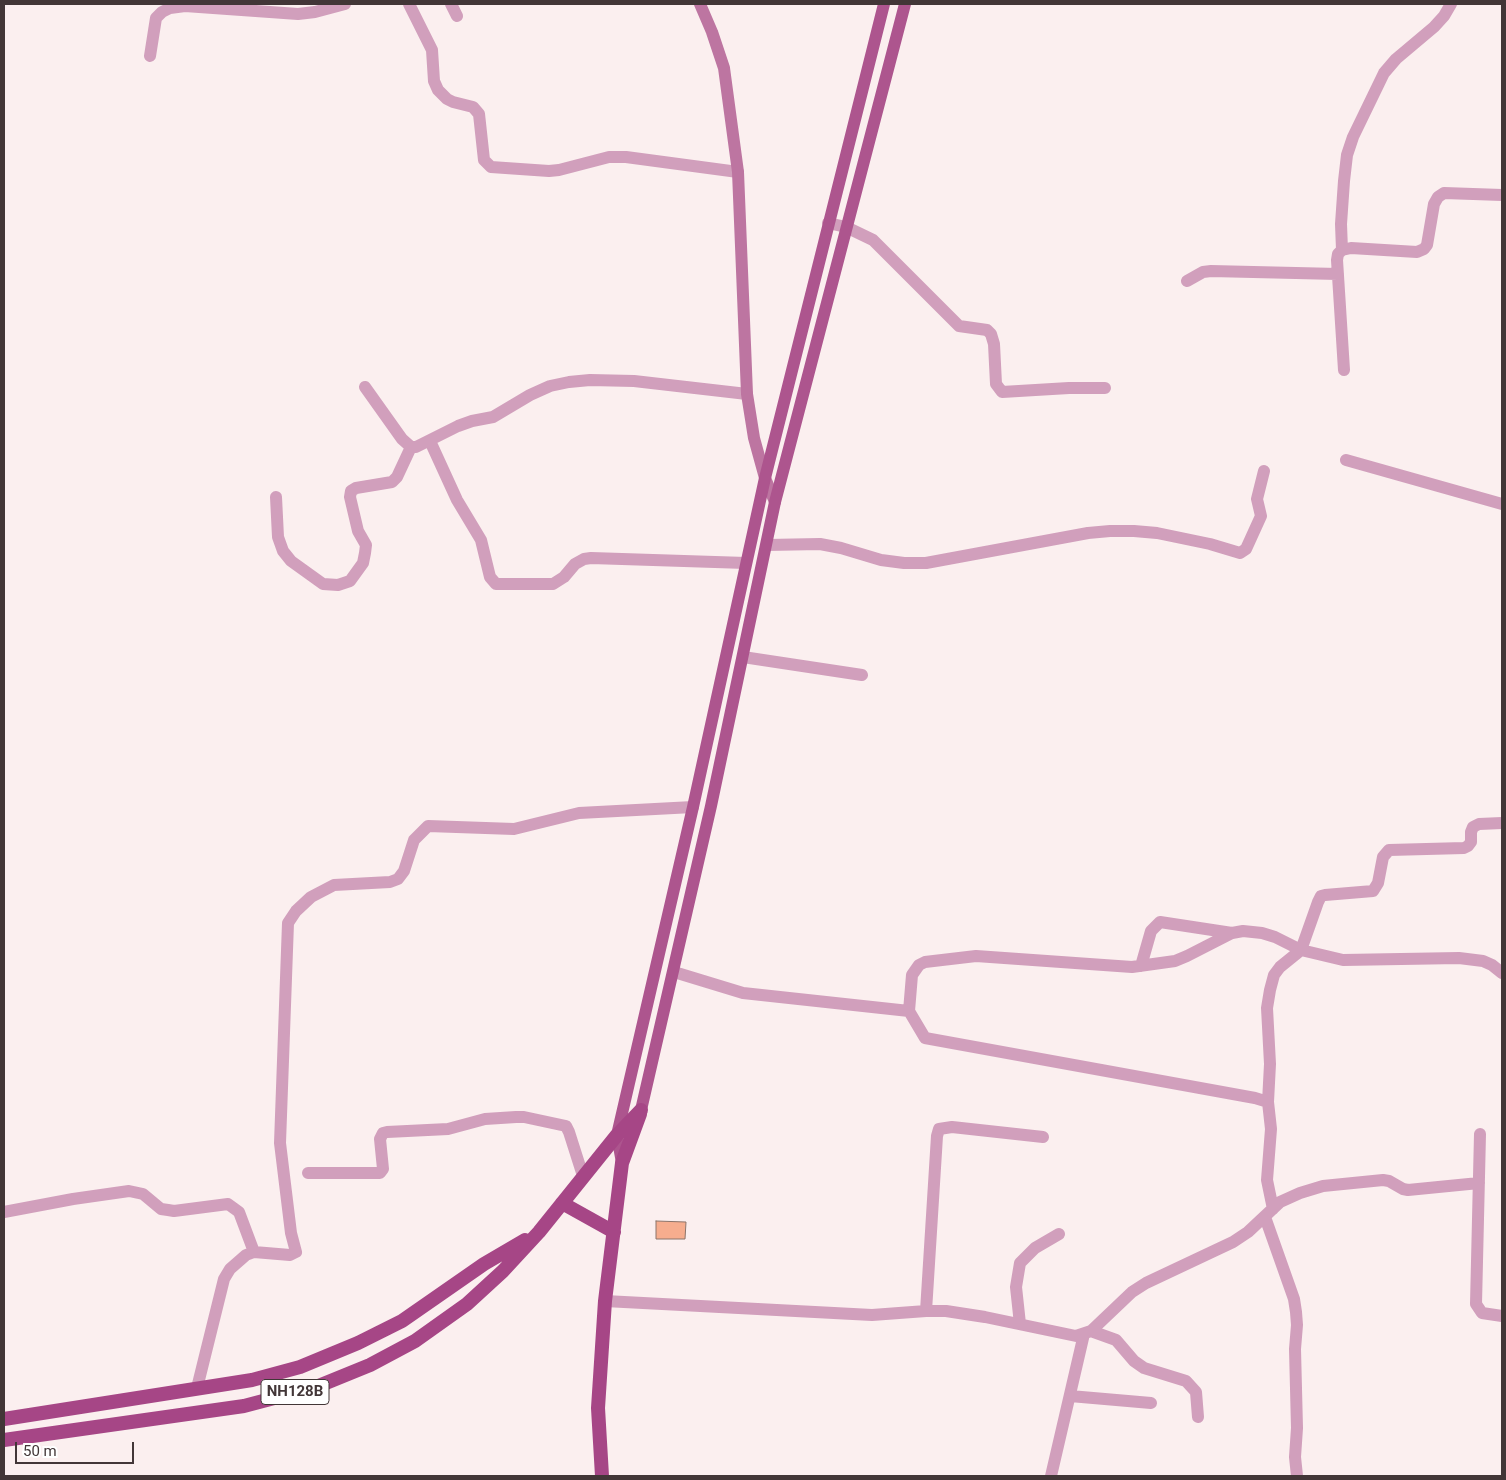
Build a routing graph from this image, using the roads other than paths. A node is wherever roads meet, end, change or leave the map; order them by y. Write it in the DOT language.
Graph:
graph roads {
  1 [pos="345,4"];
  2 [pos="409,4"];
  3 [pos="451,4"];
  4 [pos="700,4"];
  5 [pos="884,4"];
  6 [pos="904,4"];
  7 [pos="1451,4"];
  8 [pos="457,16"];
  9 [pos="150,56"];
  10 [pos="738,172"];
  11 [pos="1502,195"];
  12 [pos="828,223"];
  13 [pos="846,227"];
  14 [pos="1342,250"];
  15 [pos="1338,274"];
  16 [pos="1187,282"];
  17 [pos="1344,370"];
  18 [pos="365,388"];
  19 [pos="1104,388"];
  20 [pos="746,394"];
  21 [pos="430,441"];
  22 [pos="411,447"];
  23 [pos="1346,460"];
  24 [pos="1264,471"];
  25 [pos="765,478"];
  26 [pos="276,497"];
  27 [pos="775,502"];
  28 [pos="1502,504"];
  29 [pos="767,545"];
  30 [pos="746,564"];
  31 [pos="743,657"];
  32 [pos="862,675"];
  33 [pos="693,807"];
  34 [pos="1502,823"];
  35 [pos="1232,933"];
  36 [pos="1302,950"];
  37 [pos="1141,966"];
  38 [pos="674,972"];
  39 [pos="1502,972"];
  40 [pos="909,1011"];
  41 [pos="1268,1102"];
  42 [pos="641,1110"];
  43 [pos="1480,1134"];
  44 [pos="617,1135"];
  45 [pos="1044,1137"];
  46 [pos="622,1163"];
  47 [pos="308,1173"];
  48 [pos="583,1176"];
  49 [pos="1479,1183"];
  50 [pos="562,1203"];
  51 [pos="4,1212"];
  52 [pos="1269,1213"];
  53 [pos="539,1232"];
  54 [pos="614,1232"];
  55 [pos="1059,1234"];
  56 [pos="254,1252"];
  57 [pos="605,1301"];
  58 [pos="926,1311"];
  59 [pos="1502,1316"];
  60 [pos="1020,1324"];
  61 [pos="1088,1332"];
  62 [pos="197,1388"];
  63 [pos="1070,1396"];
  64 [pos="1151,1404"];
  65 [pos="1198,1417"];
  66 [pos="4,1419"];
  67 [pos="4,1440"];
  68 [pos="602,1476"];
  69 [pos="1052,1476"];
  70 [pos="1297,1476"];
  1 -- 9 [label="street"];
  2 -- 10 [label="street"];
  3 -- 8 [label="street"];
  4 -- 10 [label="main road"];
  5 -- 12 [label="main road"];
  6 -- 13 [label="main road"];
  7 -- 14 [label="street"];
  10 -- 20 [label="main road"];
  11 -- 14 [label="street"];
  12 -- 13 [label="street"];
  12 -- 25 [label="main road"];
  13 -- 19 [label="street"];
  13 -- 27 [label="main road"];
  14 -- 15 [label="street"];
  15 -- 16 [label="street"];
  15 -- 17 [label="street"];
  18 -- 22 [label="street"];
  20 -- 21 [label="street"];
  20 -- 25 [label="main road"];
  21 -- 22 [label="street"];
  21 -- 30 [label="street"];
  22 -- 26 [label="street"];
  23 -- 28 [label="street"];
  24 -- 29 [label="street"];
  25 -- 27 [label="main road"];
  25 -- 30 [label="main road"];
  27 -- 29 [label="main road"];
  29 -- 31 [label="main road"];
  30 -- 33 [label="main road"];
  31 -- 32 [label="street"];
  31 -- 38 [label="main road"];
  33 -- 44 [label="main road"];
  33 -- 56 [label="street"];
  34 -- 36 [label="street"];
  35 -- 36 [label="street"];
  35 -- 37 [label="street"];
  35 -- 37 [label="street"];
  36 -- 39 [label="street"];
  36 -- 41 [label="street"];
  37 -- 40 [label="street"];
  38 -- 40 [label="street"];
  38 -- 42 [label="main road"];
  40 -- 41 [label="street"];
  41 -- 52 [label="street"];
  42 -- 44 [label="highway, NH128B"];
  42 -- 46 [label="highway"];
  43 -- 49 [label="street"];
  44 -- 46 [label="main road"];
  44 -- 48 [label="highway, NH128B"];
  45 -- 58 [label="street"];
  46 -- 54 [label="highway"];
  47 -- 48 [label="street"];
  48 -- 50 [label="highway, NH128B"];
  49 -- 52 [label="street"];
  49 -- 59 [label="street"];
  50 -- 53 [label="highway, NH128B"];
  50 -- 54 [label="highway"];
  51 -- 56 [label="street"];
  52 -- 61 [label="street"];
  52 -- 70 [label="street"];
  53 -- 62 [label="highway, NH128B"];
  53 -- 67 [label="highway, NH128B"];
  54 -- 57 [label="highway"];
  55 -- 60 [label="street"];
  56 -- 62 [label="street"];
  57 -- 58 [label="street"];
  57 -- 68 [label="highway"];
  58 -- 60 [label="street"];
  60 -- 61 [label="street"];
  61 -- 63 [label="street"];
  61 -- 65 [label="street"];
  62 -- 66 [label="highway, NH128B"];
  63 -- 64 [label="street"];
  63 -- 69 [label="street"];
}
